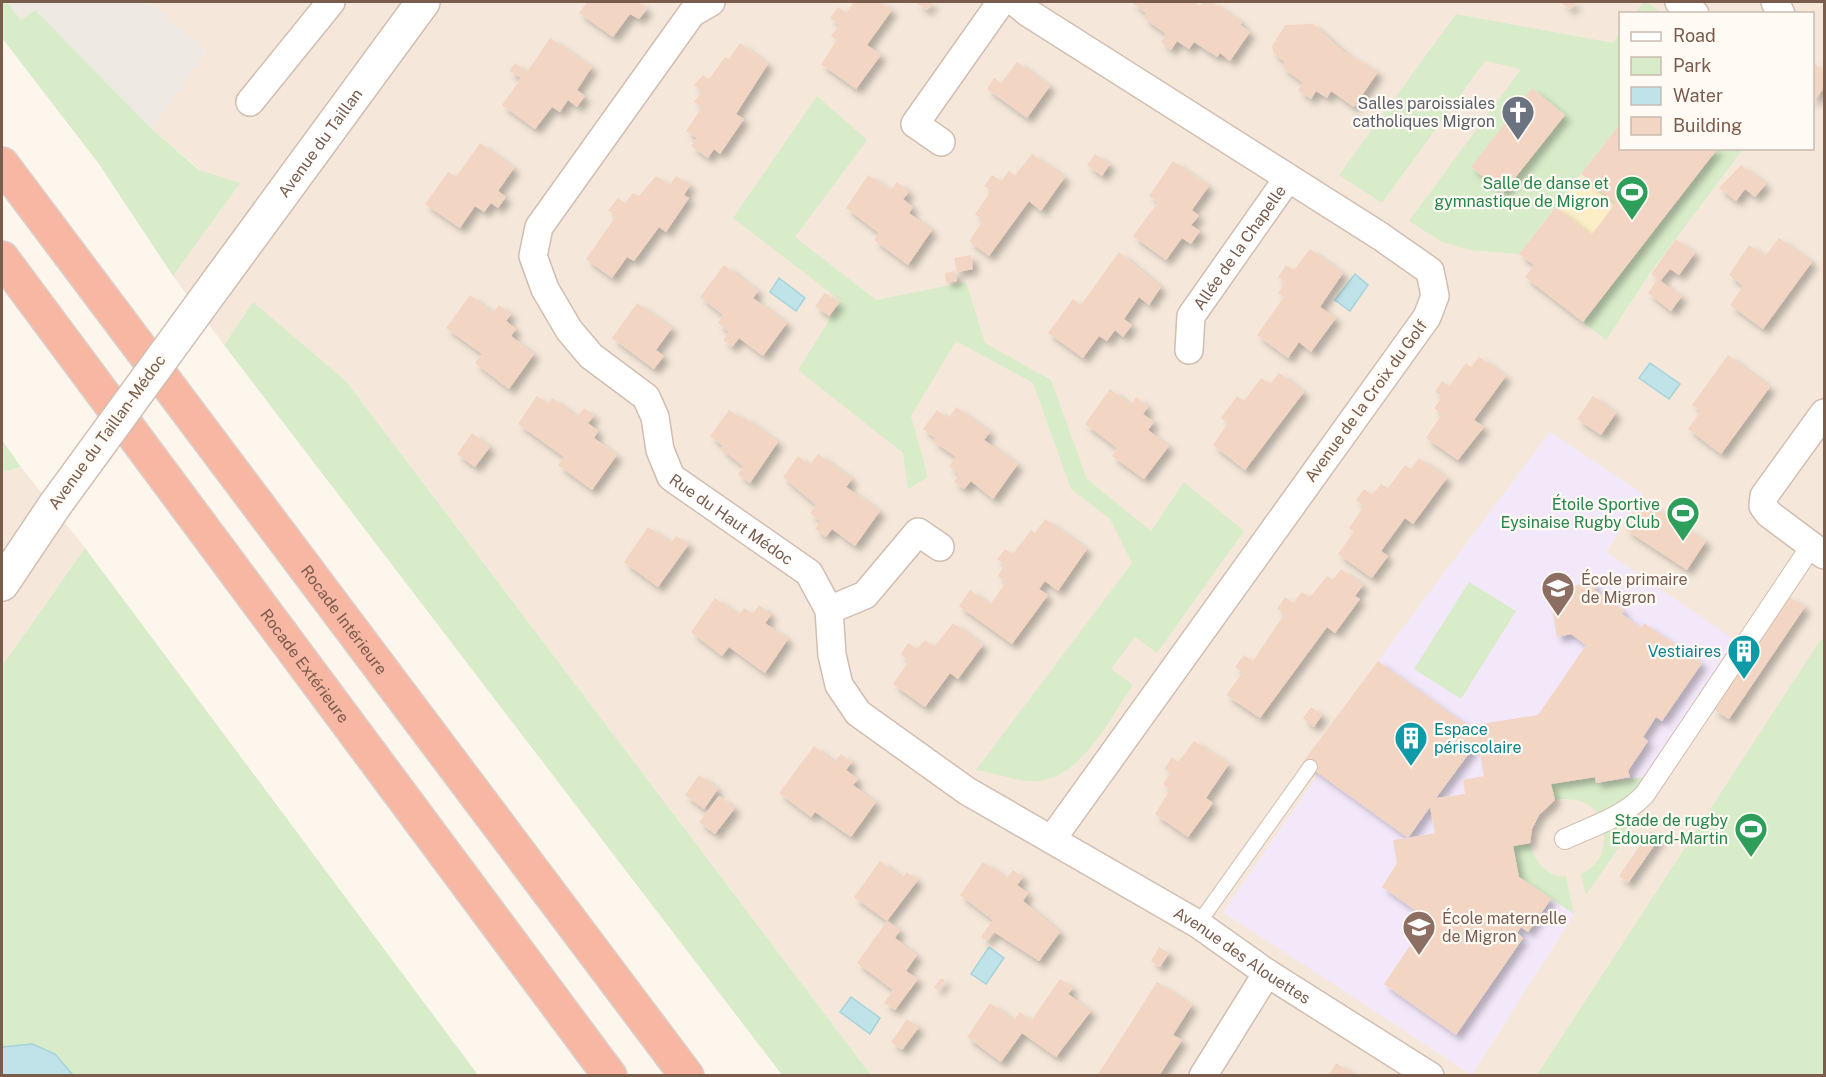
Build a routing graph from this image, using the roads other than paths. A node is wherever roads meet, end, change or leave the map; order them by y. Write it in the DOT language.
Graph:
graph roads {
  1 [pos="331,2"];
  2 [pos="423,2"];
  3 [pos="711,2"];
  4 [pos="1000,2"];
  5 [pos="1016,2"];
  6 [pos="1679,2"];
  7 [pos="1692,12"];
  8 [pos="250,102"];
  9 [pos="941,142"];
  10 [pos="2,164"];
  11 [pos="1288,178"];
  12 [pos="2,258"];
  13 [pos="217,283"];
  14 [pos="1189,350"];
  15 [pos="1824,413"];
  16 [pos="940,547"];
  17 [pos="1818,550"];
  18 [pos="2,584"];
  19 [pos="829,610"];
  20 [pos="1310,767"];
  21 [pos="1052,838"];
  22 [pos="1565,839"];
  23 [pos="1198,924"];
  24 [pos="1267,973"];
  25 [pos="610,1076"];
  26 [pos="687,1076"];
  27 [pos="1203,1076"];
  28 [pos="1430,1076"];
  1 -- 8 [label="street"];
  2 -- 13 [label="street, Avenue du Taillan"];
  3 -- 19 [label="street, Rue du Haut Médoc"];
  4 -- 9 [label="street"];
  5 -- 11 [label="street, Avenue de la Croix du Golf"];
  6 -- 7 [label="street"];
  10 -- 26 [label="highway, Rocade Intérieure"];
  11 -- 14 [label="street, Allée de la Chapelle"];
  11 -- 21 [label="street, Avenue de la Croix du Golf"];
  12 -- 25 [label="highway, Rocade Extérieure"];
  13 -- 18 [label="street, Avenue du Taillan-Médoc, bridge"];
  15 -- 17 [label="street"];
  16 -- 19 [label="street"];
  17 -- 22 [label="street"];
  19 -- 21 [label="street, Rue du Haut Médoc"];
  20 -- 23 [label="lane"];
  21 -- 23 [label="street, Avenue des Alouettes"];
  23 -- 24 [label="street, Avenue des Alouettes"];
  24 -- 27 [label="street"];
  24 -- 28 [label="street, Avenue des Alouettes"];
}
